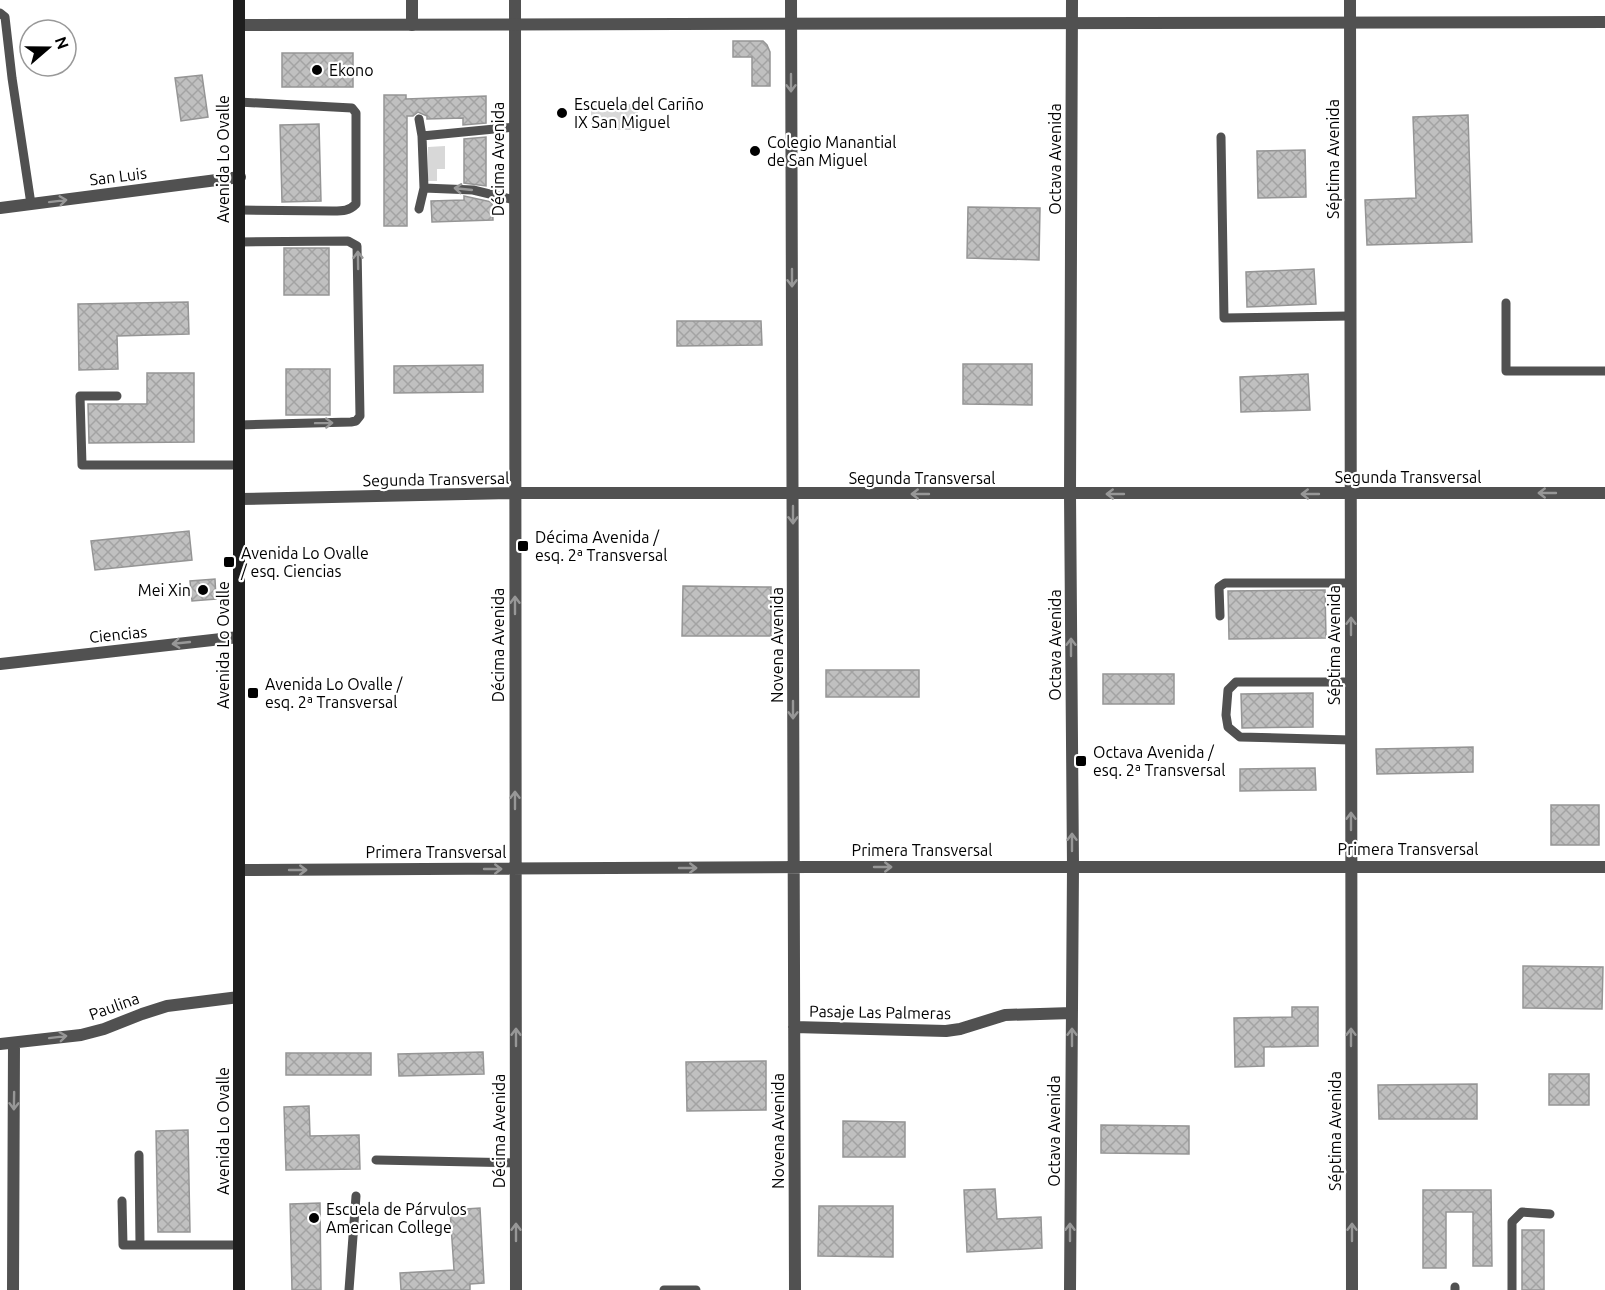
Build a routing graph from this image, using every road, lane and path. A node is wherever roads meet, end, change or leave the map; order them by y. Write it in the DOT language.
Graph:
graph roads {
  1 [pos="239,0"];
  2 [pos="412,0"];
  3 [pos="515,0"];
  4 [pos="791,0"];
  5 [pos="1072,0"];
  6 [pos="1350,0"];
  7 [pos="0,13"];
  8 [pos="1605,22"];
  9 [pos="1072,23"];
  10 [pos="1350,24"];
  11 [pos="239,25"];
  12 [pos="412,25"];
  13 [pos="515,25"];
  14 [pos="791,25"];
  15 [pos="12,78"];
  16 [pos="0,80"];
  17 [pos="239,102"];
  18 [pos="419,119"];
  19 [pos="515,127"];
  20 [pos="422,136"];
  21 [pos="1221,137"];
  22 [pos="240,177"];
  23 [pos="424,188"];
  24 [pos="514,200"];
  25 [pos="31,204"];
  26 [pos="0,208"];
  27 [pos="419,209"];
  28 [pos="240,210"];
  29 [pos="239,242"];
  30 [pos="1506,303"];
  31 [pos="1350,316"];
  32 [pos="1605,370"];
  33 [pos="117,396"];
  34 [pos="239,425"];
  35 [pos="240,465"];
  36 [pos="1605,493"];
  37 [pos="514,494"];
  38 [pos="793,494"];
  39 [pos="1070,494"];
  40 [pos="1350,494"];
  41 [pos="239,499"];
  42 [pos="1351,584"];
  43 [pos="1220,616"];
  44 [pos="239,637"];
  45 [pos="0,664"];
  46 [pos="1351,682"];
  47 [pos="1351,740"];
  48 [pos="1073,866"];
  49 [pos="1351,866"];
  50 [pos="794,867"];
  51 [pos="1605,867"];
  52 [pos="515,868"];
  53 [pos="239,870"];
  54 [pos="239,997"];
  55 [pos="1072,1013"];
  56 [pos="794,1027"];
  57 [pos="15,1043"];
  58 [pos="0,1044"];
  59 [pos="139,1155"];
  60 [pos="376,1160"];
  61 [pos="516,1163"];
  62 [pos="356,1196"];
  63 [pos="122,1201"];
  64 [pos="1550,1214"];
  65 [pos="140,1245"];
  66 [pos="239,1245"];
  67 [pos="13,1290"];
  68 [pos="239,1290"];
  69 [pos="349,1290"];
  70 [pos="516,1290"];
  71 [pos="664,1290"];
  72 [pos="696,1290"];
  73 [pos="795,1290"];
  74 [pos="1070,1290"];
  75 [pos="1352,1290"];
  76 [pos="1512,1290"];
  1 -- 11 [label="main road, Avenida Lo Ovalle"];
  2 -- 12 [label="street"];
  3 -- 13 [label="street, Décima Avenida"];
  4 -- 14 [label="street, Novena Avenida"];
  5 -- 9 [label="street, Octava Avenida"];
  6 -- 10 [label="street, Séptima Avenida"];
  7 -- 15 [label="lane"];
  8 -- 10 [label="street"];
  9 -- 10 [label="street"];
  9 -- 14 [label="street"];
  9 -- 39 [label="street, Octava Avenida"];
  10 -- 31 [label="street, Séptima Avenida"];
  11 -- 12 [label="street"];
  11 -- 17 [label="main road, Avenida Lo Ovalle"];
  12 -- 13 [label="street"];
  13 -- 14 [label="street"];
  13 -- 19 [label="street, Décima Avenida"];
  14 -- 38 [label="street, Novena Avenida, one-way"];
  15 -- 16 [label="lane"];
  15 -- 25 [label="lane"];
  17 -- 22 [label="main road, Avenida Lo Ovalle"];
  17 -- 28 [label="lane"];
  18 -- 20 [label="lane"];
  19 -- 20 [label="lane"];
  19 -- 24 [label="street, Décima Avenida"];
  20 -- 23 [label="lane"];
  21 -- 31 [label="lane"];
  25 -- 22 [label="street, San Luis, one-way"];
  22 -- 28 [label="main road, Avenida Lo Ovalle"];
  24 -- 23 [label="lane, one-way"];
  23 -- 27 [label="lane"];
  24 -- 37 [label="street, Décima Avenida"];
  25 -- 26 [label="street, San Luis"];
  28 -- 29 [label="main road, Avenida Lo Ovalle"];
  29 -- 34 [label="main road, Avenida Lo Ovalle"];
  34 -- 29 [label="lane, one-way"];
  30 -- 32 [label="lane"];
  31 -- 40 [label="street, Séptima Avenida"];
  33 -- 35 [label="lane"];
  34 -- 35 [label="main road, Avenida Lo Ovalle"];
  35 -- 41 [label="main road, Avenida Lo Ovalle"];
  36 -- 40 [label="street, Segunda Transversal, one-way"];
  37 -- 38 [label="street, Segunda Transversal"];
  37 -- 41 [label="street, Segunda Transversal"];
  52 -- 37 [label="street, Décima Avenida, one-way"];
  39 -- 38 [label="street, Segunda Transversal, one-way"];
  38 -- 50 [label="street, Novena Avenida, one-way"];
  40 -- 39 [label="street, Segunda Transversal, one-way"];
  48 -- 39 [label="street, Octava Avenida, one-way"];
  40 -- 42 [label="street, Séptima Avenida"];
  41 -- 44 [label="main road, Avenida Lo Ovalle"];
  42 -- 43 [label="lane"];
  46 -- 42 [label="street, Séptima Avenida, one-way"];
  44 -- 45 [label="street, Ciencias, one-way"];
  44 -- 53 [label="main road, Avenida Lo Ovalle"];
  46 -- 47 [label="street, Séptima Avenida"];
  46 -- 47 [label="lane"];
  49 -- 47 [label="street, Séptima Avenida, one-way"];
  48 -- 49 [label="street, Primera Transversal"];
  50 -- 48 [label="street, Primera Transversal, one-way"];
  48 -- 55 [label="street, Octava Avenida"];
  49 -- 51 [label="street, Primera Transversal"];
  75 -- 49 [label="street, Séptima Avenida, one-way"];
  52 -- 50 [label="street, Primera Transversal, one-way"];
  50 -- 56 [label="street, Novena Avenida"];
  53 -- 52 [label="street, Primera Transversal, one-way"];
  61 -- 52 [label="street, Décima Avenida, one-way"];
  53 -- 54 [label="main road, Avenida Lo Ovalle"];
  57 -- 54 [label="street, Paulina, one-way"];
  54 -- 66 [label="main road, Avenida Lo Ovalle"];
  55 -- 56 [label="street, Pasaje Las Palmeras"];
  74 -- 55 [label="street, Octava Avenida, one-way"];
  56 -- 73 [label="street, Novena Avenida"];
  57 -- 58 [label="street, Paulina"];
  57 -- 67 [label="street, one-way"];
  59 -- 65 [label="lane"];
  60 -- 61 [label="lane"];
  70 -- 61 [label="street, Décima Avenida, one-way"];
  62 -- 69 [label="lane"];
  63 -- 65 [label="lane"];
  64 -- 76 [label="lane"];
  65 -- 66 [label="lane"];
  66 -- 68 [label="main road, Avenida Lo Ovalle"];
  71 -- 72 [label="lane"];
}
